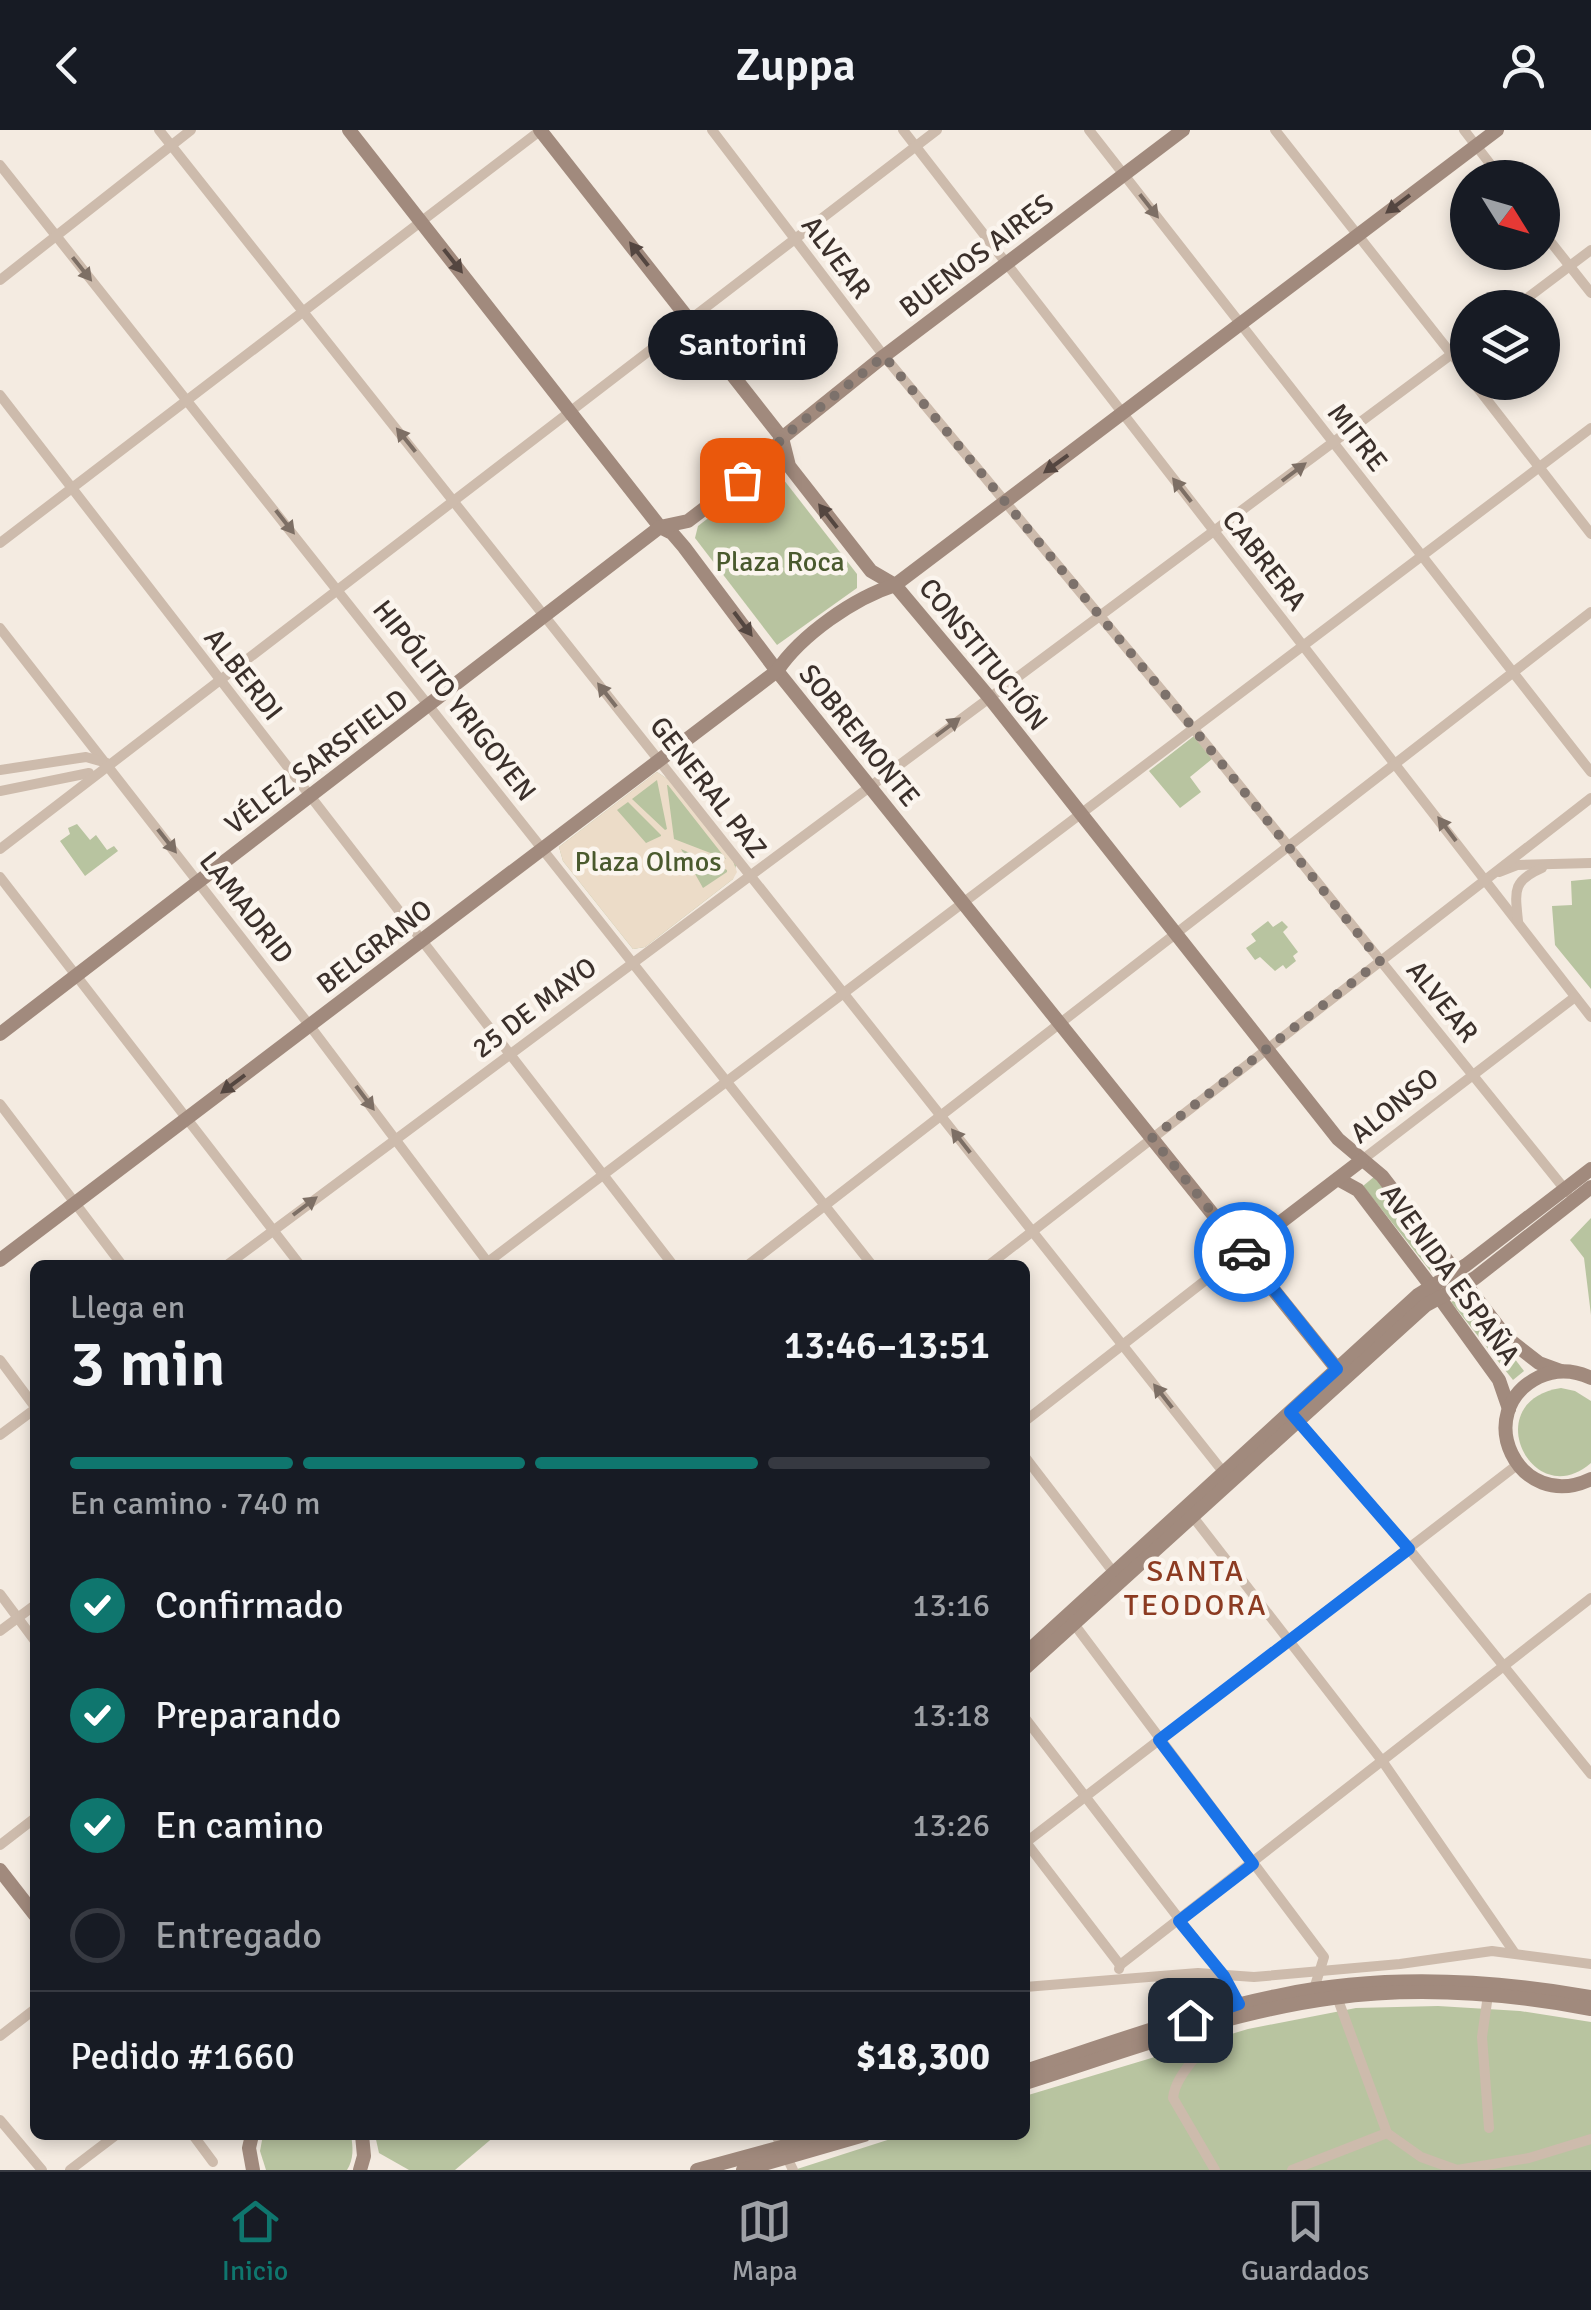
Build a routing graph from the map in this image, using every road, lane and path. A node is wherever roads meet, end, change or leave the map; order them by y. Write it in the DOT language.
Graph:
graph roads {
  1 [pos="159,130"];
  2 [pos="191,130"];
  3 [pos="349,130"];
  4 [pos="540,130"];
  5 [pos="712,130"];
  6 [pos="903,130"];
  7 [pos="936,130"];
  8 [pos="1089,130"];
  9 [pos="1183,130"];
  10 [pos="1274,130"];
  11 [pos="1464,130"];
  12 [pos="1497,130"];
  13 [pos="172,145"];
  14 [pos="915,146"];
  15 [pos="1477,146"];
  16 [pos="1488,160"];
  17 [pos="0,165"];
  18 [pos="1124,175"];
  19 [pos="422,221"];
  20 [pos="1356,235"];
  21 [pos="56,236"];
  22 [pos="794,238"];
  23 [pos="1591,250"];
  24 [pos="1560,253"];
  25 [pos="1007,263"];
  26 [pos="1570,266"];
  27 [pos="0,280"];
  28 [pos="1538,290"];
  29 [pos="1591,293"];
  30 [pos="303,312"];
  31 [pos="690,318"];
  32 [pos="1241,322"];
  33 [pos="1450,353"];
  34 [pos="1450,355"];
  35 [pos="884,356"];
  36 [pos="0,394"];
  37 [pos="188,400"];
  38 [pos="1488,400"];
  39 [pos="570,411"];
  40 [pos="1123,415"];
  41 [pos="1591,428"];
  42 [pos="782,438"];
  43 [pos="1333,443"];
  44 [pos="1539,468"];
  45 [pos="72,488"];
  46 [pos="453,499"];
  47 [pos="1005,501"];
  48 [pos="660,527"];
  49 [pos="1214,531"];
  50 [pos="1591,534"];
  51 [pos="0,543"];
  52 [pos="1424,556"];
  53 [pos="894,585"];
  54 [pos="338,588"];
  55 [pos="1591,612"];
  56 [pos="1098,614"];
  57 [pos="546,618"];
  58 [pos="0,628"];
  59 [pos="1303,646"];
  60 [pos="777,671"];
  61 [pos="1515,671"];
  62 [pos="220,679"];
  63 [pos="988,696"];
  64 [pos="430,705"];
  65 [pos="1193,728"];
  66 [pos="659,761"];
  67 [pos="1395,762"];
  68 [pos="108,764"];
  69 [pos="0,770"];
  70 [pos="1591,772"];
  71 [pos="870,786"];
  72 [pos="0,791"];
  73 [pos="311,798"];
  74 [pos="1591,798"];
  75 [pos="1080,814"];
  76 [pos="1286,846"];
  77 [pos="542,848"];
  78 [pos="0,849"];
  79 [pos="1591,863"];
  80 [pos="1546,866"];
  81 [pos="750,874"];
  82 [pos="0,876"];
  83 [pos="1484,878"];
  84 [pos="198,882"];
  85 [pos="963,903"];
  86 [pos="1518,922"];
  87 [pos="1175,933"];
  88 [pos="422,940"];
  89 [pos="634,960"];
  90 [pos="1380,961"];
  91 [pos="75,976"];
  92 [pos="842,994"];
  93 [pos="1575,997"];
  94 [pos="1591,1017"];
  95 [pos="1060,1024"];
  96 [pos="310,1026"];
  97 [pos="0,1034"];
  98 [pos="1266,1050"];
  99 [pos="510,1053"];
  100 [pos="1474,1074"];
  101 [pos="728,1082"];
  102 [pos="0,1104"];
  103 [pos="941,1115"];
  104 [pos="186,1120"];
  105 [pos="395,1138"];
  106 [pos="1152,1138"];
  107 [pos="1362,1160"];
  108 [pos="1591,1169"];
  109 [pos="604,1175"];
  110 [pos="1338,1179"];
  111 [pos="1591,1187"];
  112 [pos="1570,1195"];
  113 [pos="76,1202"];
  114 [pos="825,1206"];
  115 [pos="273,1230"];
  116 [pos="1032,1231"];
  117 [pos="1243,1252"];
  118 [pos="0,1260"];
  119 [pos="118,1260"];
  120 [pos="234,1260"];
  121 [pos="296,1260"];
  122 [pos="484,1260"];
  123 [pos="492,1260"];
  124 [pos="670,1260"];
  125 [pos="755,1260"];
  126 [pos="868,1260"];
  127 [pos="996,1260"];
  128 [pos="1462,1278"];
  129 [pos="1435,1292"];
  130 [pos="1122,1345"];
  131 [pos="0,1360"];
  132 [pos="1337,1369"];
  133 [pos="1561,1371"];
  134 [pos="1591,1378"];
  135 [pos="30,1401"];
  136 [pos="1509,1410"];
  137 [pos="30,1412"];
  138 [pos="1294,1415"];
  139 [pos="1030,1418"];
  140 [pos="0,1435"];
  141 [pos="1030,1464"];
  142 [pos="1517,1465"];
  143 [pos="1224,1472"];
  144 [pos="1591,1480"];
  145 [pos="1576,1487"];
  146 [pos="1591,1500"];
  147 [pos="1189,1512"];
  148 [pos="1409,1549"];
  149 [pos="1114,1573"];
  150 [pos="0,1594"];
  151 [pos="1591,1598"];
  152 [pos="30,1609"];
  153 [pos="18,1618"];
  154 [pos="1070,1620"];
  155 [pos="0,1631"];
  156 [pos="30,1634"];
  157 [pos="1292,1641"];
  158 [pos="1030,1650"];
  159 [pos="1030,1663"];
  160 [pos="1504,1666"];
  161 [pos="1030,1725"];
  162 [pos="1159,1740"];
  163 [pos="1384,1762"];
  164 [pos="1591,1774"];
  165 [pos="1084,1798"];
  166 [pos="30,1822"];
  167 [pos="1030,1838"];
  168 [pos="0,1845"];
  169 [pos="1030,1848"];
  170 [pos="1253,1864"];
  171 [pos="0,1870"];
  172 [pos="30,1909"];
  173 [pos="1179,1921"];
  174 [pos="1514,1952"];
  175 [pos="1591,1964"];
  176 [pos="1120,1965"];
  177 [pos="1319,1970"];
  178 [pos="1188,1974"];
  179 [pos="1224,1976"];
  180 [pos="1117,1980"];
  181 [pos="1030,1988"];
  182 [pos="1314,1995"];
  183 [pos="1488,1995"];
  184 [pos="1337,1997"];
  185 [pos="1591,1997"];
  186 [pos="1238,2001"];
  187 [pos="1591,2009"];
  188 [pos="30,2013"];
  189 [pos="1218,2016"];
  190 [pos="0,2036"];
  191 [pos="1030,2070"];
  192 [pos="1030,2081"];
  193 [pos="0,2120"];
  194 [pos="1490,2128"];
  195 [pos="1387,2133"];
  196 [pos="1591,2139"];
  197 [pos="109,2140"];
  198 [pos="197,2140"];
  199 [pos="815,2140"];
  200 [pos="842,2140"];
  201 [pos="785,2153"];
  202 [pos="213,2162"];
  203 [pos="362,2163"];
  204 [pos="42,2170"];
  205 [pos="70,2170"];
  206 [pos="378,2170"];
  207 [pos="697,2170"];
  208 [pos="743,2170"];
  209 [pos="1216,2170"];
  210 [pos="1292,2170"];
  1 -- 13 [label="street, GENERAL PAZ"];
  2 -- 13 [label="street"];
  3 -- 19 [label="main road, SOBREMONTE"];
  4 -- 19 [label="street"];
  31 -- 4 [label="main road, CONSTITUCIÓN, one-way"];
  5 -- 22 [label="street, ALVEAR"];
  6 -- 14 [label="street, CABRERA"];
  7 -- 14 [label="street"];
  8 -- 18 [label="street, MITRE"];
  9 -- 18 [label="main road, BUENOS AIRES"];
  10 -- 20 [label="street"];
  11 -- 15 [label="street"];
  12 -- 15 [label="main road, BELGRANO"];
  13 -- 21 [label="street"];
  13 -- 30 [label="street, GENERAL PAZ"];
  14 -- 22 [label="street"];
  14 -- 25 [label="street, CABRERA"];
  15 -- 16 [label="street"];
  15 -- 20 [label="main road, BELGRANO, one-way"];
  17 -- 21 [label="street, HIPÓLITO YRIGOYEN"];
  18 -- 25 [label="main road, BUENOS AIRES"];
  18 -- 32 [label="street, MITRE, one-way"];
  19 -- 30 [label="street"];
  19 -- 39 [label="main road, SOBREMONTE, one-way"];
  20 -- 32 [label="main road, BELGRANO"];
  20 -- 33 [label="street"];
  21 -- 27 [label="street"];
  21 -- 37 [label="street, HIPÓLITO YRIGOYEN, one-way"];
  22 -- 31 [label="street"];
  22 -- 35 [label="street, ALVEAR"];
  23 -- 26 [label="street"];
  24 -- 26 [label="street"];
  25 -- 35 [label="main road, BUENOS AIRES"];
  25 -- 40 [label="street, CABRERA"];
  26 -- 28 [label="street"];
  26 -- 29 [label="street"];
  30 -- 37 [label="street"];
  46 -- 30 [label="street, GENERAL PAZ, one-way"];
  31 -- 39 [label="street"];
  31 -- 42 [label="main road, CONSTITUCIÓN"];
  32 -- 40 [label="main road, BELGRANO"];
  32 -- 43 [label="street, MITRE"];
  34 -- 43 [label="street, 25 DE MAYO"];
  35 -- 42 [label="main road, BUENOS AIRES"];
  35 -- 47 [label="street, ALVEAR"];
  36 -- 45 [label="street, ALBERDI"];
  37 -- 45 [label="street"];
  37 -- 54 [label="street, HIPÓLITO YRIGOYEN, one-way"];
  38 -- 44 [label="street"];
  39 -- 46 [label="street"];
  39 -- 48 [label="main road, SOBREMONTE"];
  40 -- 47 [label="main road, BELGRANO, one-way"];
  49 -- 40 [label="street, CABRERA, one-way"];
  41 -- 44 [label="street"];
  42 -- 48 [label="main road, BUENOS AIRES"];
  53 -- 42 [label="main road, CONSTITUCIÓN, one-way"];
  49 -- 43 [label="street, 25 DE MAYO, one-way"];
  43 -- 52 [label="street, MITRE"];
  44 -- 50 [label="street"];
  44 -- 52 [label="street"];
  45 -- 51 [label="street"];
  45 -- 62 [label="street, ALBERDI"];
  46 -- 54 [label="street"];
  46 -- 57 [label="street, GENERAL PAZ"];
  47 -- 53 [label="main road, BELGRANO"];
  47 -- 56 [label="street, ALVEAR"];
  48 -- 57 [label="main road, VÉLEZ SARSFIELD"];
  48 -- 60 [label="main road, SOBREMONTE, one-way"];
  49 -- 56 [label="street, 25 DE MAYO"];
  49 -- 59 [label="street, CABRERA"];
  52 -- 59 [label="street"];
  52 -- 61 [label="street, MITRE"];
  53 -- 60 [label="main road, BELGRANO"];
  53 -- 63 [label="main road, CONSTITUCIÓN"];
  54 -- 62 [label="street"];
  54 -- 64 [label="street, HIPÓLITO YRIGOYEN"];
  55 -- 61 [label="street"];
  56 -- 63 [label="street, 25 DE MAYO"];
  56 -- 65 [label="street, ALVEAR"];
  57 -- 64 [label="main road, VÉLEZ SARSFIELD"];
  66 -- 57 [label="street, GENERAL PAZ, one-way"];
  58 -- 68 [label="street, LAMADRID"];
  59 -- 65 [label="street"];
  59 -- 67 [label="street, CABRERA"];
  60 -- 66 [label="main road, BELGRANO"];
  60 -- 71 [label="main road, SOBREMONTE"];
  61 -- 67 [label="street"];
  61 -- 70 [label="street, MITRE"];
  62 -- 68 [label="street"];
  62 -- 73 [label="street, ALBERDI"];
  71 -- 63 [label="street, 25 DE MAYO, one-way"];
  63 -- 75 [label="main road, CONSTITUCIÓN"];
  64 -- 73 [label="main road, VÉLEZ SARSFIELD"];
  64 -- 77 [label="street, HIPÓLITO YRIGOYEN"];
  65 -- 75 [label="street"];
  65 -- 76 [label="street, ALVEAR"];
  66 -- 77 [label="main road, BELGRANO"];
  66 -- 81 [label="street, GENERAL PAZ"];
  67 -- 76 [label="street"];
  83 -- 67 [label="street, CABRERA, one-way"];
  68 -- 69 [label="street"];
  68 -- 72 [label="street"];
  68 -- 78 [label="street"];
  68 -- 84 [label="street, LAMADRID, one-way"];
  71 -- 81 [label="street, 25 DE MAYO"];
  71 -- 85 [label="main road, SOBREMONTE"];
  73 -- 84 [label="main road, VÉLEZ SARSFIELD"];
  73 -- 88 [label="street, ALBERDI"];
  74 -- 83 [label="street"];
  75 -- 85 [label="street"];
  75 -- 87 [label="main road, CONSTITUCIÓN"];
  76 -- 87 [label="street"];
  76 -- 90 [label="street, ALVEAR"];
  77 -- 88 [label="main road, BELGRANO"];
  77 -- 89 [label="street, HIPÓLITO YRIGOYEN"];
  79 -- 80 [label="street"];
  80 -- 83 [label="street"];
  80 -- 86 [label="street"];
  81 -- 89 [label="street, 25 DE MAYO"];
  81 -- 92 [label="street, GENERAL PAZ"];
  82 -- 91 [label="street"];
  83 -- 86 [label="street, CABRERA"];
  83 -- 90 [label="street"];
  84 -- 91 [label="main road, VÉLEZ SARSFIELD"];
  84 -- 96 [label="street, LAMADRID"];
  85 -- 92 [label="street"];
  85 -- 95 [label="main road, SOBREMONTE"];
  86 -- 93 [label="street, CABRERA"];
  87 -- 95 [label="street"];
  87 -- 98 [label="main road, CONSTITUCIÓN"];
  88 -- 96 [label="main road, BELGRANO"];
  88 -- 99 [label="street, ALBERDI"];
  89 -- 99 [label="street, 25 DE MAYO"];
  89 -- 101 [label="street, HIPÓLITO YRIGOYEN"];
  90 -- 98 [label="street"];
  90 -- 100 [label="street, ALVEAR"];
  91 -- 97 [label="main road, VÉLEZ SARSFIELD"];
  91 -- 104 [label="street"];
  92 -- 101 [label="street"];
  92 -- 103 [label="street, GENERAL PAZ"];
  93 -- 94 [label="street, CABRERA"];
  93 -- 100 [label="street, ALONSO"];
  95 -- 103 [label="street"];
  95 -- 106 [label="main road, SOBREMONTE"];
  96 -- 104 [label="main road, BELGRANO, one-way"];
  96 -- 105 [label="street, LAMADRID, one-way"];
  98 -- 106 [label="street"];
  98 -- 107 [label="main road, CONSTITUCIÓN"];
  99 -- 105 [label="street, 25 DE MAYO"];
  99 -- 109 [label="street, ALBERDI"];
  100 -- 107 [label="street, ALONSO"];
  100 -- 112 [label="street, ALVEAR"];
  101 -- 109 [label="street"];
  101 -- 114 [label="street, HIPÓLITO YRIGOYEN"];
  102 -- 113 [label="street"];
  103 -- 114 [label="street"];
  116 -- 103 [label="street, GENERAL PAZ, one-way"];
  104 -- 113 [label="main road, BELGRANO"];
  104 -- 115 [label="street"];
  115 -- 105 [label="street, 25 DE MAYO, one-way"];
  105 -- 122 [label="street, LAMADRID"];
  106 -- 116 [label="street"];
  106 -- 117 [label="main road, SOBREMONTE"];
  107 -- 110 [label="main road, ALONSO"];
  107 -- 128 [label="main road, AVENIDA ESPAÑA"];
  108 -- 112 [label="main road"];
  109 -- 123 [label="street"];
  109 -- 124 [label="street, ALBERDI"];
  110 -- 117 [label="main road, ALONSO"];
  110 -- 129 [label="main road, AVENIDA ESPAÑA"];
  111 -- 112 [label="main road"];
  112 -- 128 [label="main road"];
  113 -- 118 [label="main road, BELGRANO"];
  113 -- 119 [label="street"];
  114 -- 125 [label="street"];
  114 -- 126 [label="street, HIPÓLITO YRIGOYEN"];
  115 -- 120 [label="street, 25 DE MAYO"];
  115 -- 121 [label="street"];
  116 -- 127 [label="street"];
  116 -- 130 [label="street, GENERAL PAZ"];
  117 -- 130 [label="street"];
  117 -- 132 [label="main road, SOBREMONTE"];
  128 -- 129 [label="main road"];
  128 -- 133 [label="main road, AVENIDA ESPAÑA"];
  129 -- 132 [label="main road"];
  129 -- 136 [label="main road, AVENIDA ESPAÑA"];
  129 -- 138 [label="main road"];
  130 -- 139 [label="street"];
  143 -- 130 [label="street, GENERAL PAZ, one-way"];
  131 -- 135 [label="street"];
  132 -- 138 [label="main road"];
  133 -- 134 [label="main road, AVENIDA ESPAÑA"];
  133 -- 136 [label="main road"];
  136 -- 142 [label="main road, AVENIDA ESPAÑA"];
  137 -- 140 [label="street"];
  138 -- 143 [label="main road"];
  138 -- 147 [label="main road"];
  138 -- 148 [label="street"];
  141 -- 149 [label="street"];
  142 -- 145 [label="main road"];
  142 -- 148 [label="street"];
  143 -- 147 [label="main road"];
  144 -- 145 [label="main road"];
  145 -- 146 [label="main road"];
  147 -- 149 [label="main road"];
  147 -- 154 [label="main road"];
  147 -- 157 [label="street"];
  148 -- 157 [label="street"];
  148 -- 160 [label="street"];
  149 -- 154 [label="main road"];
  150 -- 153 [label="street"];
  151 -- 160 [label="street"];
  152 -- 153 [label="street"];
  153 -- 155 [label="street"];
  153 -- 156 [label="street"];
  154 -- 158 [label="main road"];
  154 -- 159 [label="main road"];
  154 -- 162 [label="street"];
  157 -- 162 [label="street"];
  157 -- 163 [label="street"];
  160 -- 163 [label="street"];
  160 -- 164 [label="street"];
  161 -- 165 [label="street"];
  162 -- 165 [label="street"];
  162 -- 170 [label="street"];
  163 -- 170 [label="street"];
  163 -- 174 [label="street"];
  165 -- 167 [label="street"];
  165 -- 173 [label="street"];
  166 -- 168 [label="street"];
  169 -- 176 [label="street"];
  170 -- 173 [label="street"];
  170 -- 177 [label="street"];
  171 -- 172 [label="main road"];
  173 -- 176 [label="street"];
  173 -- 179 [label="street"];
  174 -- 175 [label="street"];
  174 -- 177 [label="street"];
  176 -- 180 [label="street"];
  177 -- 179 [label="street"];
  177 -- 182 [label="street"];
  178 -- 179 [label="street"];
  178 -- 180 [label="street"];
  178 -- 186 [label="street"];
  179 -- 186 [label="street"];
  180 -- 181 [label="street"];
  182 -- 184 [label="main road"];
  182 -- 185 [label="main road"];
  182 -- 186 [label="main road"];
  182 -- 189 [label="main road"];
  183 -- 184 [label="main road"];
  183 -- 187 [label="main road"];
  183 -- 194 [label="street"];
  184 -- 195 [label="street"];
  186 -- 189 [label="main road"];
  188 -- 190 [label="street"];
  189 -- 191 [label="main road"];
  189 -- 192 [label="main road"];
  189 -- 209 [label="street"];
  193 -- 204 [label="street"];
  195 -- 196 [label="street"];
  195 -- 210 [label="street"];
  197 -- 205 [label="street"];
  198 -- 202 [label="street"];
  199 -- 201 [label="main road"];
  200 -- 201 [label="main road"];
  201 -- 207 [label="main road"];
  201 -- 208 [label="main road"];
  203 -- 206 [label="main road"];
}
